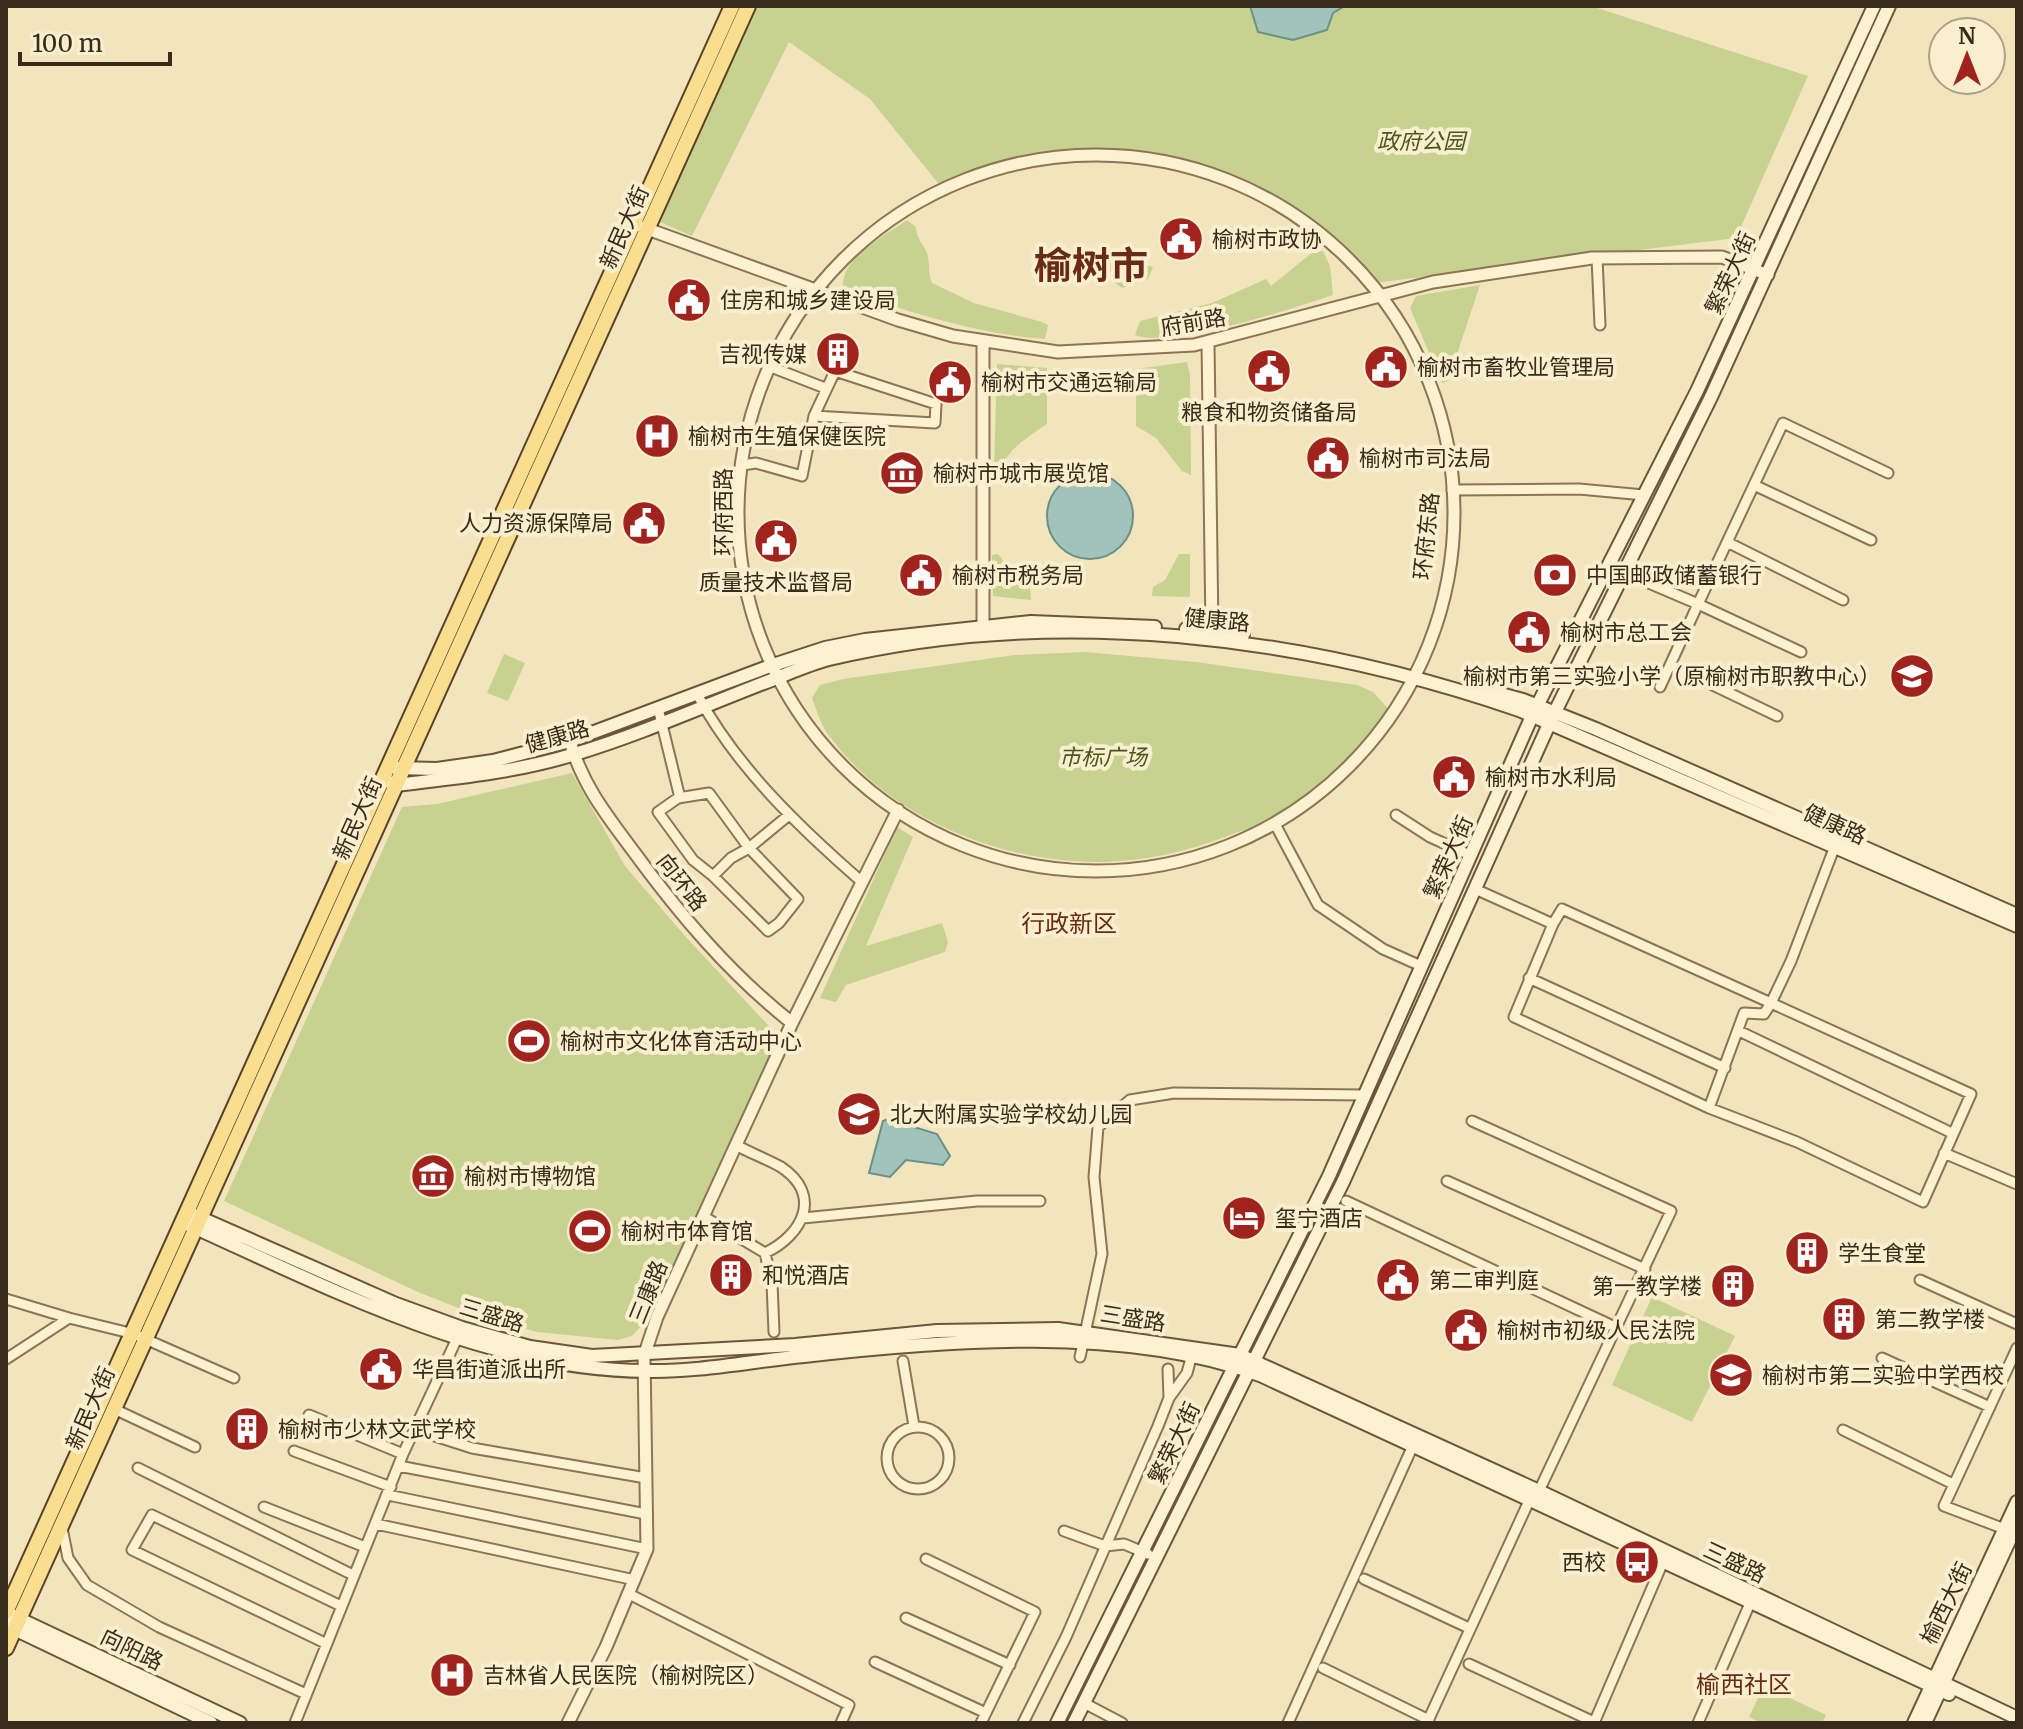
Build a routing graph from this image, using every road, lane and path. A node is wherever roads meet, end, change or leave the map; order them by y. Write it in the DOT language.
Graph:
graph roads {
  1 [pos="732,6"];
  2 [pos="748,6"];
  3 [pos="1874,6"];
  4 [pos="1889,6"];
  5 [pos="1126,156"];
  6 [pos="641,226"];
  7 [pos="1597,258"];
  8 [pos="1755,268"];
  9 [pos="1768,275"];
  10 [pos="817,290"];
  11 [pos="1382,294"];
  12 [pos="1600,325"];
  13 [pos="983,342"];
  14 [pos="1208,342"];
  15 [pos="771,367"];
  16 [pos="825,388"];
  17 [pos="814,416"];
  18 [pos="742,465"];
  19 [pos="1888,473"];
  20 [pos="1754,485"];
  21 [pos="1452,490"];
  22 [pos="1644,495"];
  23 [pos="1871,540"];
  24 [pos="1727,542"];
  25 [pos="1620,579"];
  26 [pos="1843,600"];
  27 [pos="1698,604"];
  28 [pos="983,627"];
  29 [pos="1212,630"];
  30 [pos="1801,652"];
  31 [pos="773,665"];
  32 [pos="1671,665"];
  33 [pos="1418,675"];
  34 [pos="779,678"];
  35 [pos="1660,687"];
  36 [pos="697,694"];
  37 [pos="703,706"];
  38 [pos="658,708"];
  39 [pos="1535,710"];
  40 [pos="1777,716"];
  41 [pos="1552,717"];
  42 [pos="662,722"];
  43 [pos="572,748"];
  44 [pos="392,775"];
  45 [pos="680,798"];
  46 [pos="898,810"];
  47 [pos="789,815"];
  48 [pos="1396,815"];
  49 [pos="1275,824"];
  50 [pos="1835,846"];
  51 [pos="749,848"];
  52 [pos="1470,855"];
  53 [pos="1075,870"];
  54 [pos="713,876"];
  55 [pos="862,882"];
  56 [pos="1475,889"];
  57 [pos="2017,915"];
  58 [pos="1553,924"];
  59 [pos="2017,926"];
  60 [pos="1421,966"];
  61 [pos="1529,978"];
  62 [pos="1771,1003"];
  63 [pos="792,1023"];
  64 [pos="1739,1031"];
  65 [pos="1725,1068"];
  66 [pos="1365,1095"];
  67 [pos="1709,1108"];
  68 [pos="1472,1121"];
  69 [pos="1952,1133"];
  70 [pos="736,1145"];
  71 [pos="1944,1153"];
  72 [pos="1447,1181"];
  73 [pos="2017,1184"];
  74 [pos="1040,1201"];
  75 [pos="1346,1201"];
  76 [pos="703,1216"];
  77 [pos="803,1218"];
  78 [pos="192,1220"];
  79 [pos="765,1253"];
  80 [pos="1645,1269"];
  81 [pos="1920,1280"];
  82 [pos="6,1299"];
  83 [pos="69,1318"];
  84 [pos="2017,1324"];
  85 [pos="1617,1328"];
  86 [pos="460,1332"];
  87 [pos="774,1332"];
  88 [pos="140,1336"];
  89 [pos="1082,1343"];
  90 [pos="2017,1348"];
  91 [pos="644,1356"];
  92 [pos="1191,1358"];
  93 [pos="1882,1358"];
  94 [pos="6,1359"];
  95 [pos="903,1361"];
  96 [pos="1237,1361"];
  97 [pos="1252,1365"];
  98 [pos="1168,1369"];
  99 [pos="644,1371"];
  100 [pos="234,1378"];
  101 [pos="1169,1398"];
  102 [pos="108,1405"];
  103 [pos="1990,1407"];
  104 [pos="309,1415"];
  105 [pos="914,1426"];
  106 [pos="416,1430"];
  107 [pos="1843,1430"];
  108 [pos="1416,1440"];
  109 [pos="195,1447"];
  110 [pos="294,1451"];
  111 [pos="403,1454"];
  112 [pos="399,1466"];
  113 [pos="138,1468"];
  114 [pos="646,1478"];
  115 [pos="1953,1484"];
  116 [pos="390,1491"];
  117 [pos="1539,1491"];
  118 [pos="2017,1502"];
  119 [pos="1531,1503"];
  120 [pos="264,1507"];
  121 [pos="646,1514"];
  122 [pos="376,1524"];
  123 [pos="62,1525"];
  124 [pos="2012,1529"];
  125 [pos="1064,1531"];
  126 [pos="1105,1546"];
  127 [pos="365,1547"];
  128 [pos="647,1549"];
  129 [pos="1142,1551"];
  130 [pos="1156,1558"];
  131 [pos="926,1559"];
  132 [pos="1663,1562"];
  133 [pos="353,1575"];
  134 [pos="1364,1579"];
  135 [pos="635,1580"];
  136 [pos="629,1594"];
  137 [pos="1751,1601"];
  138 [pos="341,1606"];
  139 [pos="906,1618"];
  140 [pos="10,1619"];
  141 [pos="1469,1628"];
  142 [pos="327,1644"];
  143 [pos="6,1648"];
  144 [pos="875,1662"];
  145 [pos="1469,1664"];
  146 [pos="1010,1665"];
  147 [pos="1323,1668"];
  148 [pos="1937,1684"];
  149 [pos="306,1694"];
  150 [pos="1084,1703"];
  151 [pos="984,1718"];
  152 [pos="2017,1718"];
  153 [pos="1428,1721"];
  154 [pos="1594,1722"];
  155 [pos="211,1723"];
  156 [pos="240,1723"];
  157 [pos="295,1723"];
  158 [pos="568,1723"];
  159 [pos="841,1723"];
  160 [pos="1023,1723"];
  161 [pos="1057,1723"];
  162 [pos="1074,1723"];
  163 [pos="1122,1723"];
  164 [pos="1288,1723"];
  165 [pos="1698,1723"];
  166 [pos="1914,1723"];
  167 [pos="1925,1723"];
  168 [pos="2010,1723"];
  1 -- 6 [label="main road, 新民大街"];
  2 -- 6 [label="main road, 新民大街"];
  3 -- 8 [label="main road, 繁荣大街"];
  4 -- 9 [label="main road, 繁荣大街"];
  5 -- 10 [label="street, 环府西路"];
  5 -- 11 [label="street, 环府东路"];
  6 -- 10 [label="street, 府前路"];
  6 -- 44 [label="main road, 新民大街"];
  7 -- 8 [label="street, 府前路"];
  7 -- 11 [label="street, 府前路"];
  7 -- 12 [label="street"];
  8 -- 9 [label="street, 府前路"];
  8 -- 22 [label="main road, 繁荣大街"];
  9 -- 25 [label="main road, 繁荣大街"];
  10 -- 13 [label="street, 府前路"];
  10 -- 15 [label="street, 环府西路"];
  11 -- 14 [label="street, 府前路"];
  11 -- 21 [label="street, 环府东路"];
  13 -- 14 [label="street, 府前路"];
  13 -- 28 [label="street"];
  14 -- 29 [label="street"];
  15 -- 16 [label="street"];
  15 -- 18 [label="street, 环府西路"];
  16 -- 17 [label="street"];
  16 -- 17 [label="street"];
  17 -- 18 [label="street"];
  18 -- 31 [label="street, 环府西路"];
  19 -- 20 [label="street"];
  20 -- 23 [label="street"];
  20 -- 24 [label="street"];
  21 -- 22 [label="street"];
  21 -- 33 [label="street, 环府东路"];
  22 -- 39 [label="main road, 繁荣大街"];
  24 -- 26 [label="street"];
  24 -- 27 [label="street"];
  25 -- 27 [label="street"];
  25 -- 41 [label="main road, 繁荣大街"];
  27 -- 30 [label="street"];
  27 -- 32 [label="street"];
  28 -- 29 [label="main road, 健康路"];
  28 -- 31 [label="main road, 健康路"];
  29 -- 33 [label="main road, 健康路"];
  31 -- 34 [label="street, 环府西路"];
  31 -- 36 [label="main road, 健康路"];
  32 -- 35 [label="street"];
  32 -- 40 [label="street"];
  33 -- 34 [label="main road, 健康路"];
  33 -- 39 [label="main road, 健康路"];
  33 -- 49 [label="street, 环府东路"];
  34 -- 37 [label="main road, 健康路"];
  34 -- 46 [label="street, 环府西路"];
  36 -- 37 [label="street"];
  36 -- 38 [label="main road, 健康路"];
  37 -- 42 [label="main road, 健康路"];
  37 -- 47 [label="street"];
  38 -- 42 [label="street"];
  38 -- 43 [label="main road, 健康路"];
  39 -- 41 [label="main road, 健康路"];
  39 -- 52 [label="main road, 繁荣大街"];
  41 -- 50 [label="main road, 健康路"];
  41 -- 56 [label="main road, 繁荣大街"];
  41 -- 57 [label="main road, 健康路"];
  42 -- 43 [label="main road, 健康路"];
  42 -- 45 [label="street"];
  43 -- 44 [label="main road, 健康路"];
  43 -- 63 [label="street, 向环路"];
  44 -- 78 [label="main road, 新民大街"];
  45 -- 51 [label="street"];
  45 -- 54 [label="street"];
  46 -- 53 [label="street, 环府西路"];
  46 -- 55 [label="street, 三康路"];
  47 -- 51 [label="street"];
  47 -- 55 [label="street"];
  48 -- 52 [label="street"];
  49 -- 53 [label="street, 环府东路"];
  49 -- 60 [label="street"];
  50 -- 59 [label="main road, 健康路"];
  50 -- 62 [label="street"];
  51 -- 54 [label="street"];
  51 -- 54 [label="street"];
  52 -- 60 [label="main road, 繁荣大街"];
  55 -- 63 [label="street, 三康路"];
  56 -- 58 [label="street"];
  56 -- 97 [label="main road, 繁荣大街"];
  58 -- 61 [label="street"];
  58 -- 62 [label="street"];
  60 -- 66 [label="main road, 繁荣大街"];
  61 -- 65 [label="street"];
  61 -- 67 [label="street"];
  62 -- 64 [label="street"];
  62 -- 69 [label="street"];
  63 -- 70 [label="street, 三康路"];
  64 -- 65 [label="street"];
  64 -- 69 [label="street"];
  65 -- 67 [label="street"];
  66 -- 89 [label="street"];
  66 -- 96 [label="main road, 繁荣大街"];
  67 -- 71 [label="street"];
  68 -- 80 [label="street"];
  69 -- 71 [label="street"];
  70 -- 76 [label="street, 三康路"];
  70 -- 77 [label="street"];
  71 -- 73 [label="street"];
  72 -- 80 [label="street"];
  74 -- 77 [label="street"];
  75 -- 85 [label="street"];
  76 -- 79 [label="street"];
  76 -- 91 [label="street, 三康路"];
  77 -- 79 [label="street"];
  78 -- 86 [label="main road"];
  78 -- 88 [label="main road, 新民大街"];
  79 -- 87 [label="street"];
  80 -- 85 [label="street"];
  81 -- 84 [label="street"];
  82 -- 83 [label="street"];
  83 -- 88 [label="street"];
  83 -- 94 [label="street"];
  85 -- 117 [label="street"];
  86 -- 91 [label="main road, 三盛路"];
  86 -- 99 [label="main road"];
  86 -- 106 [label="street"];
  88 -- 100 [label="street"];
  88 -- 102 [label="main road, 新民大街"];
  89 -- 91 [label="main road, 三盛路"];
  89 -- 92 [label="main road, 三盛路"];
  89 -- 96 [label="main road, 三盛路"];
  89 -- 99 [label="main road"];
  90 -- 103 [label="street"];
  91 -- 99 [label="street, 三康路"];
  92 -- 96 [label="main road, 三盛路"];
  92 -- 101 [label="street"];
  93 -- 103 [label="street"];
  95 -- 105 [label="street"];
  96 -- 97 [label="main road, 三盛路"];
  96 -- 129 [label="main road, 繁荣大街"];
  97 -- 108 [label="main road, 三盛路"];
  97 -- 130 [label="main road, 繁荣大街"];
  98 -- 101 [label="street"];
  99 -- 114 [label="street, 三康路"];
  101 -- 126 [label="street"];
  102 -- 109 [label="street"];
  102 -- 123 [label="main road, 新民大街"];
  102 -- 140 [label="main road, 新民大街"];
  103 -- 115 [label="street"];
  104 -- 111 [label="street"];
  105 -- 105 [label="street"];
  106 -- 111 [label="street"];
  106 -- 114 [label="street"];
  107 -- 115 [label="street"];
  108 -- 117 [label="main road, 三盛路"];
  108 -- 119 [label="main road, 三盛路"];
  108 -- 164 [label="street"];
  110 -- 116 [label="street"];
  111 -- 112 [label="street"];
  112 -- 116 [label="street"];
  112 -- 121 [label="street"];
  113 -- 133 [label="street"];
  114 -- 121 [label="street, 三康路"];
  115 -- 124 [label="street"];
  116 -- 122 [label="street"];
  116 -- 128 [label="street"];
  117 -- 119 [label="street"];
  117 -- 148 [label="main road, 三盛路"];
  118 -- 124 [label="main road, 榆西大街"];
  119 -- 132 [label="main road, 三盛路"];
  119 -- 141 [label="street"];
  120 -- 127 [label="street"];
  121 -- 128 [label="street, 三康路"];
  122 -- 127 [label="street"];
  122 -- 135 [label="street"];
  123 -- 140 [label="main road, 新民大街"];
  123 -- 149 [label="street"];
  124 -- 148 [label="main road, 榆西大街"];
  125 -- 126 [label="street"];
  126 -- 129 [label="street"];
  126 -- 160 [label="street"];
  127 -- 133 [label="street"];
  128 -- 135 [label="street, 三康路"];
  129 -- 130 [label="street"];
  129 -- 161 [label="main road, 繁荣大街"];
  130 -- 150 [label="main road, 繁荣大街"];
  131 -- 146 [label="street"];
  132 -- 137 [label="main road, 三盛路"];
  132 -- 154 [label="street"];
  133 -- 138 [label="street"];
  134 -- 141 [label="street"];
  135 -- 136 [label="street, 三康路"];
  136 -- 158 [label="street, 三康路"];
  136 -- 159 [label="street"];
  137 -- 148 [label="main road, 三盛路"];
  137 -- 165 [label="street"];
  138 -- 142 [label="street"];
  138 -- 142 [label="street"];
  139 -- 146 [label="street"];
  140 -- 143 [label="main road, 新民大街"];
  140 -- 155 [label="main road, 向阳路"];
  140 -- 156 [label="main road, 向阳路"];
  141 -- 153 [label="street"];
  142 -- 149 [label="street"];
  144 -- 151 [label="street"];
  145 -- 154 [label="street"];
  146 -- 151 [label="street"];
  147 -- 153 [label="street"];
  148 -- 152 [label="main road, 三盛路"];
  148 -- 166 [label="main road, 榆西大街"];
  148 -- 167 [label="main road, 榆西大街"];
  148 -- 168 [label="main road, 三盛路"];
  149 -- 157 [label="street"];
  150 -- 162 [label="main road, 繁荣大街"];
  150 -- 163 [label="street"];
}
